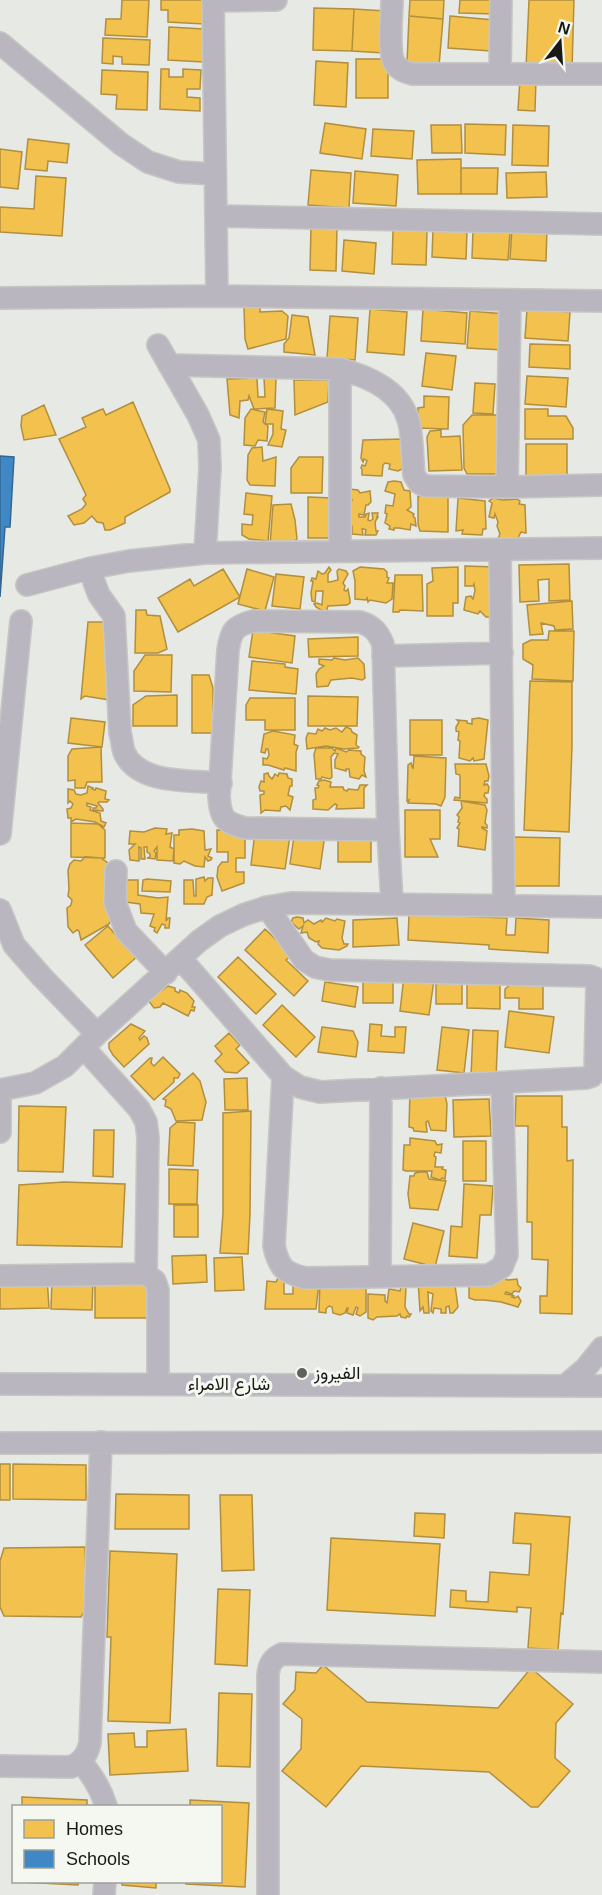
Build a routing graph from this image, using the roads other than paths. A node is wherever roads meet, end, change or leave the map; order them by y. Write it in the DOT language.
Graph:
graph roads {
  1 [pos="276,0"];
  2 [pos="392,0"];
  3 [pos="501,0"];
  4 [pos="213,1"];
  5 [pos="0,43"];
  6 [pos="500,74"];
  7 [pos="602,74"];
  8 [pos="215,174"];
  9 [pos="216,216"];
  10 [pos="602,224"];
  11 [pos="217,296"];
  12 [pos="0,298"];
  13 [pos="510,300"];
  14 [pos="602,301"];
  15 [pos="158,345"];
  16 [pos="169,365"];
  17 [pos="340,369"];
  18 [pos="602,485"];
  19 [pos="507,487"];
  20 [pos="602,548"];
  21 [pos="500,550"];
  22 [pos="340,551"];
  23 [pos="205,554"];
  24 [pos="91,568"];
  25 [pos="27,585"];
  26 [pos="21,621"];
  27 [pos="502,652"];
  28 [pos="383,656"];
  29 [pos="220,783"];
  30 [pos="388,830"];
  31 [pos="0,834"];
  32 [pos="116,871"];
  33 [pos="392,903"];
  34 [pos="504,906"];
  35 [pos="267,907"];
  36 [pos="602,907"];
  37 [pos="0,910"];
  38 [pos="181,959"];
  39 [pos="166,973"];
  40 [pos="91,1041"];
  41 [pos="284,1076"];
  42 [pos="502,1083"];
  43 [pos="381,1088"];
  44 [pos="0,1090"];
  45 [pos="0,1132"];
  46 [pos="146,1274"];
  47 [pos="0,1275"];
  48 [pos="380,1277"];
  49 [pos="602,1348"];
  50 [pos="0,1384"];
  51 [pos="158,1384"];
  52 [pos="565,1386"];
  53 [pos="602,1386"];
  54 [pos="101,1442"];
  55 [pos="602,1442"];
  56 [pos="0,1443"];
  57 [pos="602,1662"];
  58 [pos="81,1762"];
  59 [pos="0,1767"];
  60 [pos="106,1805"];
  61 [pos="268,1895"];
  1 -- 4 [label="street"];
  2 -- 6 [label="street"];
  3 -- 6 [label="street"];
  4 -- 8 [label="street"];
  5 -- 8 [label="street"];
  6 -- 7 [label="street"];
  8 -- 9 [label="street"];
  9 -- 10 [label="street"];
  9 -- 11 [label="street"];
  11 -- 12 [label="street"];
  11 -- 13 [label="street"];
  13 -- 14 [label="street"];
  13 -- 19 [label="street"];
  15 -- 16 [label="street"];
  16 -- 17 [label="street"];
  16 -- 23 [label="street"];
  17 -- 19 [label="street"];
  17 -- 22 [label="street"];
  18 -- 19 [label="street"];
  20 -- 21 [label="street"];
  21 -- 22 [label="street"];
  21 -- 27 [label="street"];
  22 -- 23 [label="street"];
  23 -- 24 [label="street"];
  24 -- 25 [label="street"];
  24 -- 29 [label="street"];
  26 -- 31 [label="street"];
  27 -- 28 [label="street"];
  27 -- 34 [label="street"];
  28 -- 29 [label="street"];
  28 -- 30 [label="street"];
  29 -- 30 [label="street"];
  30 -- 33 [label="street"];
  32 -- 39 [label="street"];
  33 -- 34 [label="street"];
  33 -- 35 [label="street"];
  34 -- 36 [label="street"];
  35 -- 38 [label="street"];
  35 -- 42 [label="street"];
  37 -- 40 [label="street"];
  38 -- 39 [label="street"];
  38 -- 41 [label="street"];
  39 -- 40 [label="street"];
  40 -- 44 [label="street"];
  40 -- 46 [label="street"];
  41 -- 43 [label="street"];
  41 -- 48 [label="street"];
  42 -- 43 [label="street"];
  42 -- 48 [label="street"];
  43 -- 48 [label="street"];
  44 -- 45 [label="street"];
  46 -- 47 [label="street"];
  46 -- 51 [label="street"];
  49 -- 52 [label="street"];
  50 -- 51 [label="street, شارع الامراء"];
  51 -- 52 [label="street, شارع الامراء"];
  52 -- 53 [label="street, شارع الامراء"];
  54 -- 55 [label="street"];
  54 -- 56 [label="street"];
  54 -- 58 [label="street"];
  57 -- 61 [label="street"];
  58 -- 59 [label="street"];
  58 -- 60 [label="street"];
}
